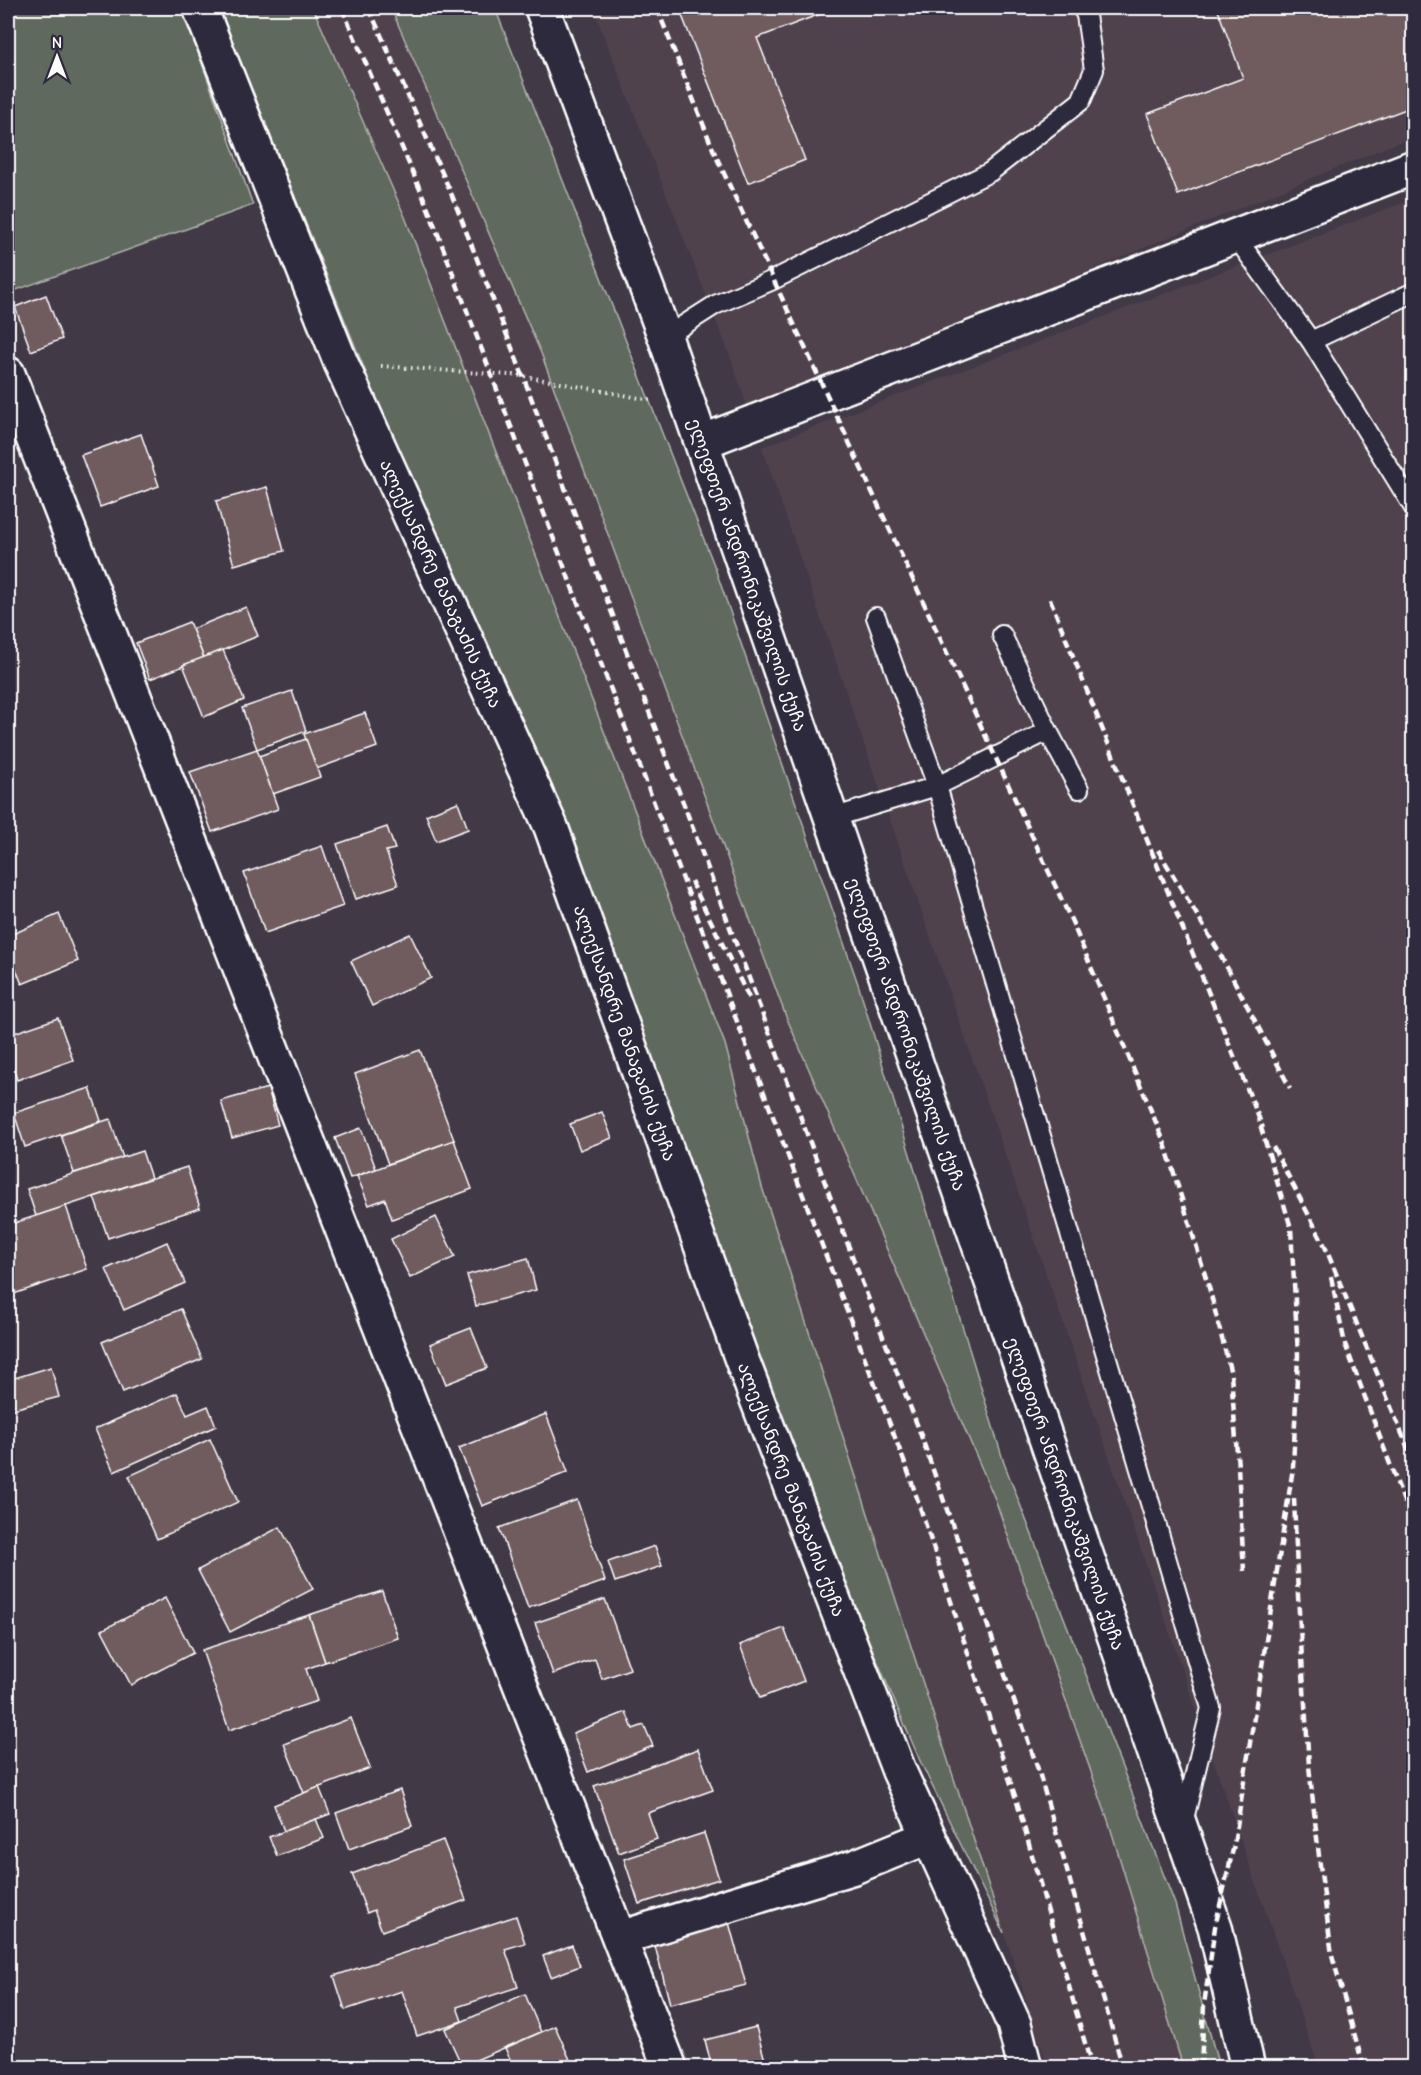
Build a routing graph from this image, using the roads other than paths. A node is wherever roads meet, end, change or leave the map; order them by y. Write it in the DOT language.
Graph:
graph roads {
  1 [pos="200,8"];
  2 [pos="542,8"];
  3 [pos="1082,8"];
  4 [pos="1413,167"];
  5 [pos="1235,236"];
  6 [pos="1413,292"];
  7 [pos="665,337"];
  8 [pos="1311,342"];
  9 [pos="8,374"];
  10 [pos="15,417"];
  11 [pos="702,442"];
  12 [pos="1413,508"];
  13 [pos="876,616"];
  14 [pos="1002,635"];
  15 [pos="1048,732"];
  16 [pos="938,786"];
  17 [pos="1079,789"];
  18 [pos="832,818"];
  19 [pos="1182,1831"];
  20 [pos="928,1837"];
  21 [pos="620,1938"];
  22 [pos="670,2067"];
  23 [pos="1025,2067"];
  24 [pos="1248,2067"];
  1 -- 20 [label="street, ალექსანდრე მანაგაძის ქუჩა"];
  2 -- 7 [label="street, ელეფთერ ანდრონიკაშვილის ქუჩა"];
  3 -- 7 [label="lane"];
  4 -- 5 [label="street"];
  5 -- 8 [label="lane"];
  5 -- 11 [label="street"];
  6 -- 8 [label="lane"];
  7 -- 11 [label="street, ელეფთერ ანდრონიკაშვილის ქუჩა"];
  8 -- 12 [label="lane"];
  9 -- 10 [label="street"];
  10 -- 21 [label="street"];
  11 -- 18 [label="street, ელეფთერ ანდრონიკაშვილის ქუჩა"];
  13 -- 16 [label="lane"];
  14 -- 15 [label="lane"];
  15 -- 16 [label="lane"];
  15 -- 17 [label="lane"];
  16 -- 18 [label="lane"];
  16 -- 19 [label="lane"];
  18 -- 19 [label="street, ელეფთერ ანდრონიკაშვილის ქუჩა"];
  19 -- 24 [label="street, ელეფთერ ანდრონიკაშვილის ქუჩა"];
  20 -- 21 [label="street"];
  20 -- 23 [label="street, ალექსანდრე მანაგაძის ქუჩა"];
  21 -- 22 [label="street"];
}
